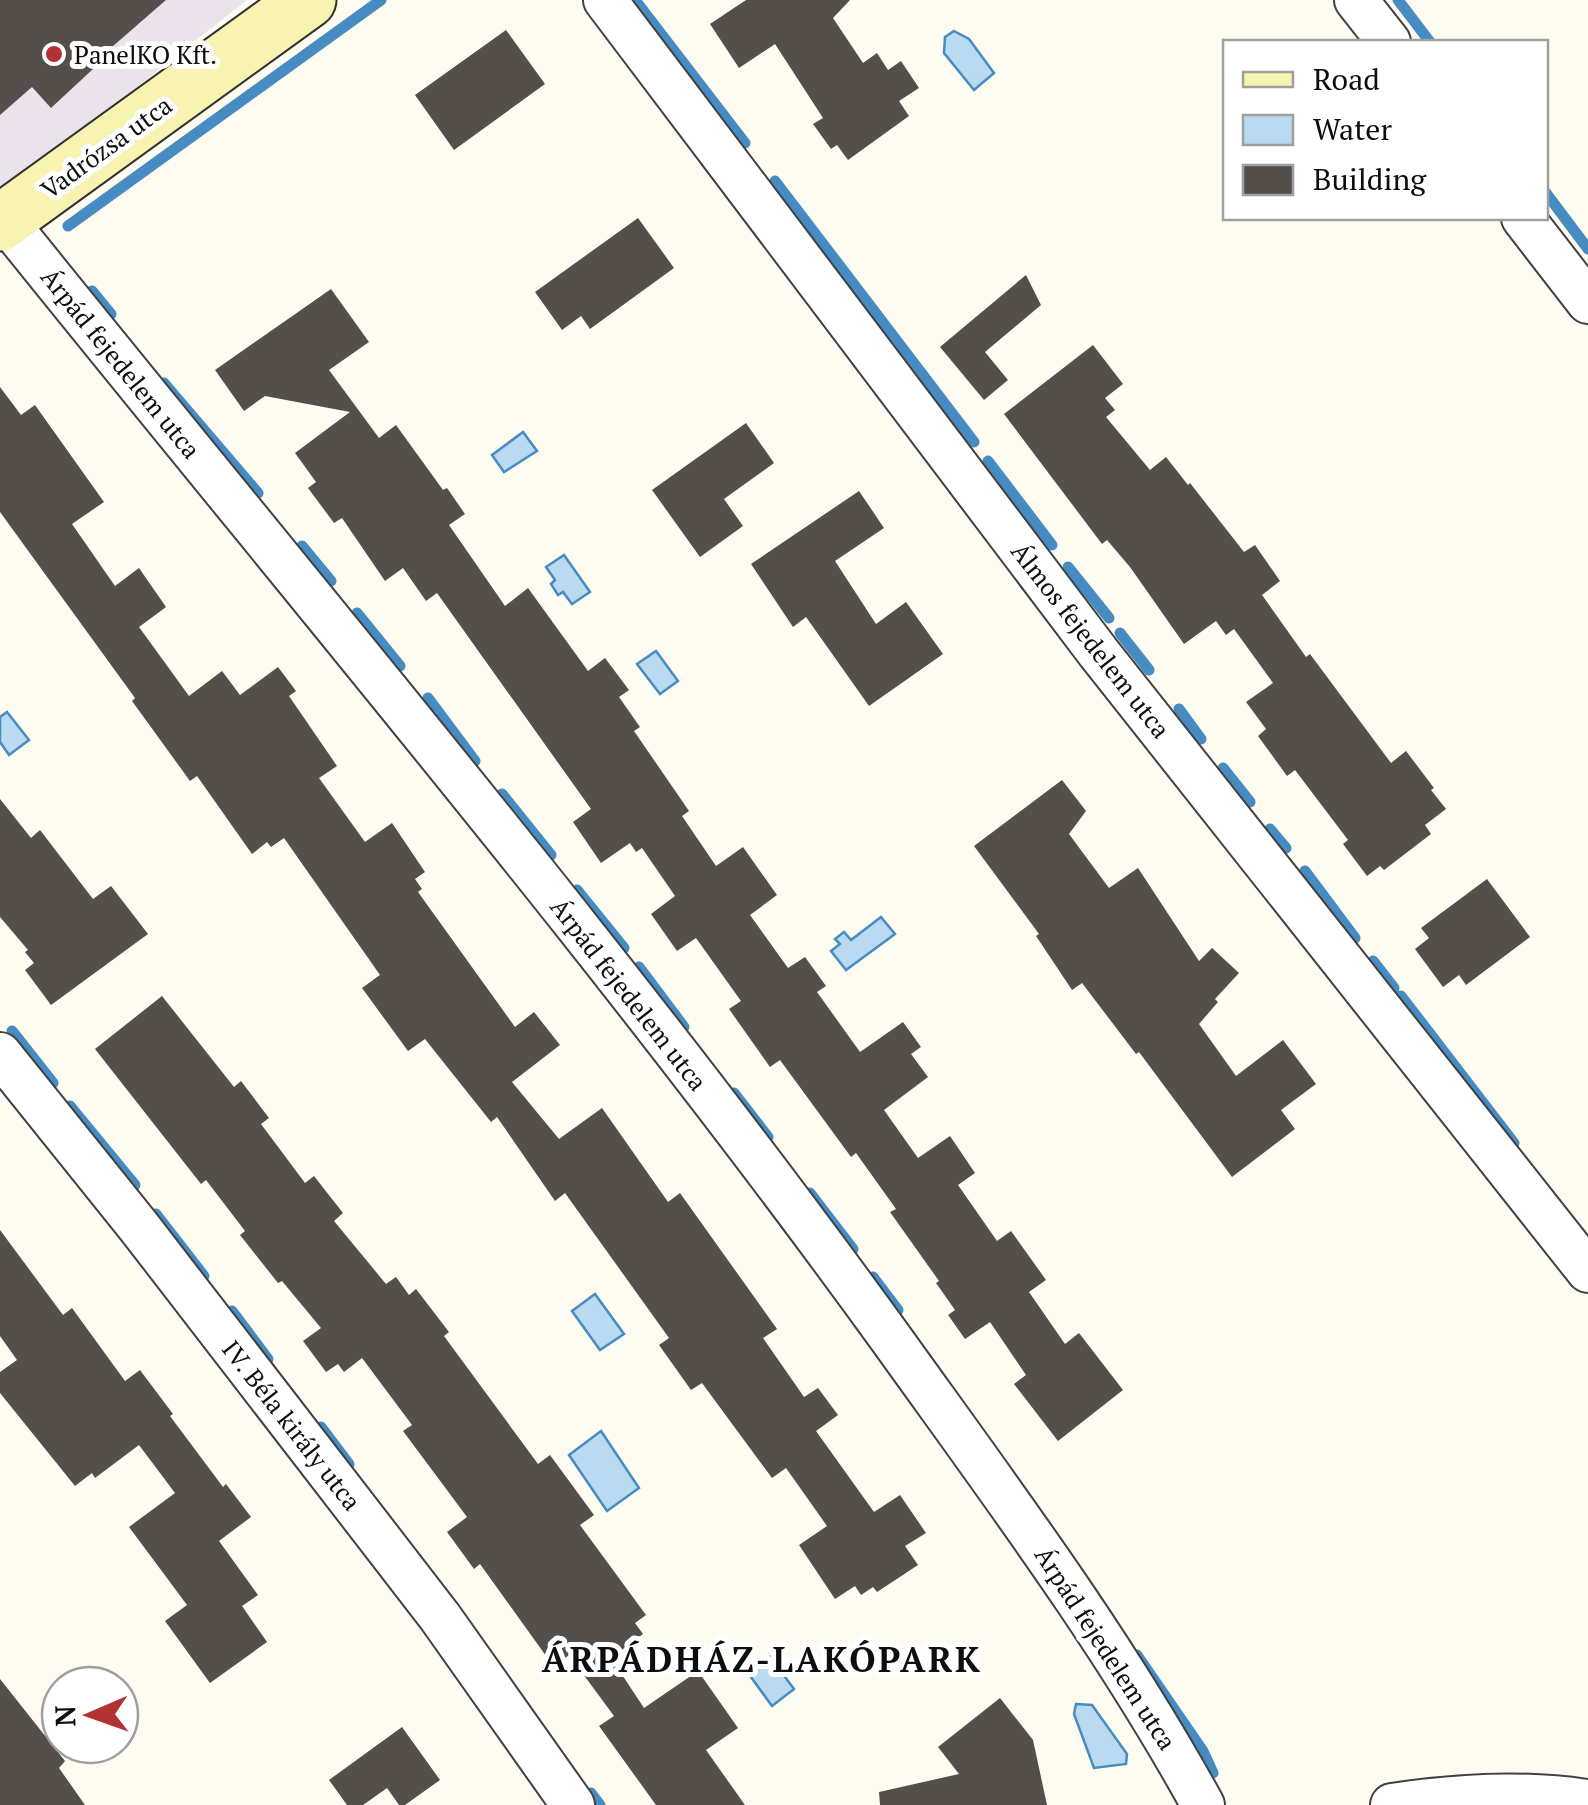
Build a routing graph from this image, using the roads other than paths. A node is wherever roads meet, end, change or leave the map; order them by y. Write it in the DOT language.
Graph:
graph roads {
  1 [pos="308,0"];
  2 [pos="604,0"];
  3 [pos="1356,0"];
  4 [pos="1387,40"];
  5 [pos="1526,220"];
  6 [pos="3,221"];
  7 [pos="1586,295"];
  8 [pos="0,1054"];
  9 [pos="1588,1271"];
  10 [pos="1587,1801"];
  11 [pos="573,1805"];
  12 [pos="1203,1805"];
  13 [pos="1392,1805"];
  1 -- 6 [label="street, Vadrózsa utca"];
  2 -- 9 [label="street, Álmos fejedelem utca"];
  3 -- 4 [label="street"];
  5 -- 7 [label="street"];
  6 -- 12 [label="street, Árpád fejedelem utca"];
  8 -- 11 [label="street, IV. Béla király utca"];
  10 -- 13 [label="street"];
}
